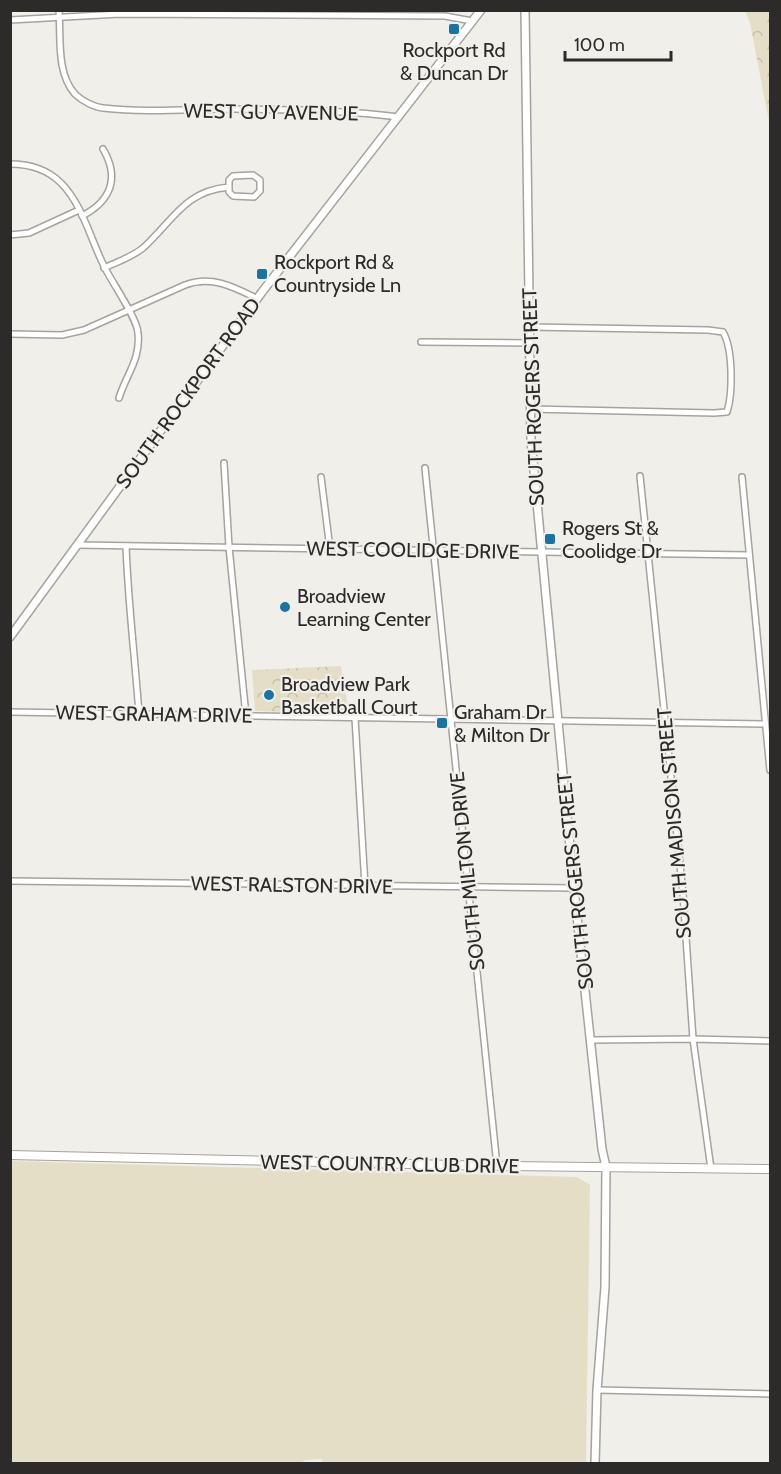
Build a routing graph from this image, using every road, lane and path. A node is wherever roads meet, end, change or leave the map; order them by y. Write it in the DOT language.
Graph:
graph roads {
  1 [pos="481,10"];
  2 [pos="525,10"];
  3 [pos="59,14"];
  4 [pos="10,20"];
  5 [pos="472,21"];
  6 [pos="399,117"];
  7 [pos="103,149"];
  8 [pos="10,164"];
  9 [pos="229,187"];
  10 [pos="80,213"];
  11 [pos="10,235"];
  12 [pos="105,268"];
  13 [pos="258,299"];
  14 [pos="128,311"];
  15 [pos="529,327"];
  16 [pos="10,334"];
  17 [pos="421,342"];
  18 [pos="530,343"];
  19 [pos="119,398"];
  20 [pos="530,408"];
  21 [pos="224,463"];
  22 [pos="425,468"];
  23 [pos="640,476"];
  24 [pos="321,477"];
  25 [pos="742,477"];
  26 [pos="77,545"];
  27 [pos="126,546"];
  28 [pos="229,548"];
  29 [pos="330,549"];
  30 [pos="434,551"];
  31 [pos="541,552"];
  32 [pos="648,552"];
  33 [pos="749,555"];
  34 [pos="10,637"];
  35 [pos="10,712"];
  36 [pos="140,714"];
  37 [pos="246,716"];
  38 [pos="355,718"];
  39 [pos="451,720"];
  40 [pos="558,722"];
  41 [pos="665,723"];
  42 [pos="765,724"];
  43 [pos="769,746"];
  44 [pos="771,770"];
  45 [pos="10,881"];
  46 [pos="364,886"];
  47 [pos="468,887"];
  48 [pos="574,888"];
  49 [pos="693,1039"];
  50 [pos="592,1040"];
  51 [pos="771,1041"];
  52 [pos="10,1155"];
  53 [pos="497,1166"];
  54 [pos="606,1167"];
  55 [pos="711,1169"];
  56 [pos="771,1169"];
  57 [pos="597,1390"];
  58 [pos="771,1394"];
  59 [pos="595,1464"];
  1 -- 5 [label="street, SOUTH ROCKPORT ROAD"];
  2 -- 15 [label="street, SOUTH ROGERS STREET"];
  3 -- 4 [label="street"];
  3 -- 5 [label="street"];
  3 -- 6 [label="street, WEST GUY AVENUE"];
  5 -- 6 [label="street, SOUTH ROCKPORT ROAD"];
  6 -- 13 [label="street, SOUTH ROCKPORT ROAD"];
  7 -- 10 [label="street"];
  8 -- 10 [label="street"];
  9 -- 9 [label="street"];
  9 -- 12 [label="street"];
  10 -- 11 [label="street"];
  10 -- 12 [label="street"];
  12 -- 14 [label="street"];
  13 -- 14 [label="street"];
  13 -- 26 [label="street, SOUTH ROCKPORT ROAD"];
  14 -- 16 [label="street"];
  14 -- 19 [label="street"];
  15 -- 18 [label="street, SOUTH ROGERS STREET"];
  15 -- 20 [label="street"];
  17 -- 18 [label="street"];
  18 -- 20 [label="street, SOUTH ROGERS STREET"];
  20 -- 31 [label="street, SOUTH ROGERS STREET"];
  21 -- 28 [label="street"];
  22 -- 30 [label="street, SOUTH MILTON DRIVE"];
  23 -- 32 [label="street, SOUTH MADISON STREET"];
  24 -- 29 [label="street"];
  25 -- 33 [label="street"];
  26 -- 27 [label="street, WEST COOLIDGE DRIVE"];
  26 -- 34 [label="street, SOUTH ROCKPORT ROAD"];
  27 -- 28 [label="street, WEST COOLIDGE DRIVE"];
  27 -- 36 [label="street"];
  28 -- 29 [label="street, WEST COOLIDGE DRIVE"];
  28 -- 37 [label="street"];
  29 -- 30 [label="street, WEST COOLIDGE DRIVE"];
  30 -- 31 [label="street, WEST COOLIDGE DRIVE"];
  30 -- 39 [label="street, SOUTH MILTON DRIVE"];
  31 -- 32 [label="street, WEST COOLIDGE DRIVE"];
  31 -- 40 [label="street, SOUTH ROGERS STREET"];
  32 -- 33 [label="street, WEST COOLIDGE DRIVE"];
  32 -- 41 [label="street, SOUTH MADISON STREET"];
  33 -- 42 [label="street"];
  35 -- 36 [label="street, WEST GRAHAM DRIVE"];
  36 -- 37 [label="street, WEST GRAHAM DRIVE"];
  37 -- 38 [label="street, WEST GRAHAM DRIVE"];
  38 -- 39 [label="street, WEST GRAHAM DRIVE"];
  38 -- 46 [label="street"];
  39 -- 40 [label="street, WEST GRAHAM DRIVE"];
  39 -- 47 [label="street, SOUTH MILTON DRIVE"];
  40 -- 41 [label="street, WEST GRAHAM DRIVE"];
  40 -- 48 [label="street, SOUTH ROGERS STREET"];
  41 -- 42 [label="street, WEST GRAHAM DRIVE"];
  41 -- 49 [label="street, SOUTH MADISON STREET"];
  42 -- 43 [label="street"];
  43 -- 44 [label="street"];
  45 -- 46 [label="street, WEST RALSTON DRIVE"];
  46 -- 47 [label="street, WEST RALSTON DRIVE"];
  47 -- 48 [label="street, WEST RALSTON DRIVE"];
  47 -- 53 [label="street, SOUTH MILTON DRIVE"];
  48 -- 50 [label="street, SOUTH ROGERS STREET"];
  49 -- 50 [label="street"];
  49 -- 51 [label="street"];
  49 -- 55 [label="street, SOUTH MADISON STREET"];
  50 -- 54 [label="street, SOUTH ROGERS STREET"];
  52 -- 53 [label="main road, WEST COUNTRY CLUB DRIVE"];
  53 -- 54 [label="main road, WEST COUNTRY CLUB DRIVE"];
  54 -- 55 [label="main road, WEST COUNTRY CLUB DRIVE"];
  54 -- 57 [label="street, SOUTH ROGERS STREET"];
  55 -- 56 [label="main road, WEST COUNTRY CLUB DRIVE"];
  57 -- 58 [label="street"];
  57 -- 59 [label="street, SOUTH ROGERS STREET"];
}
